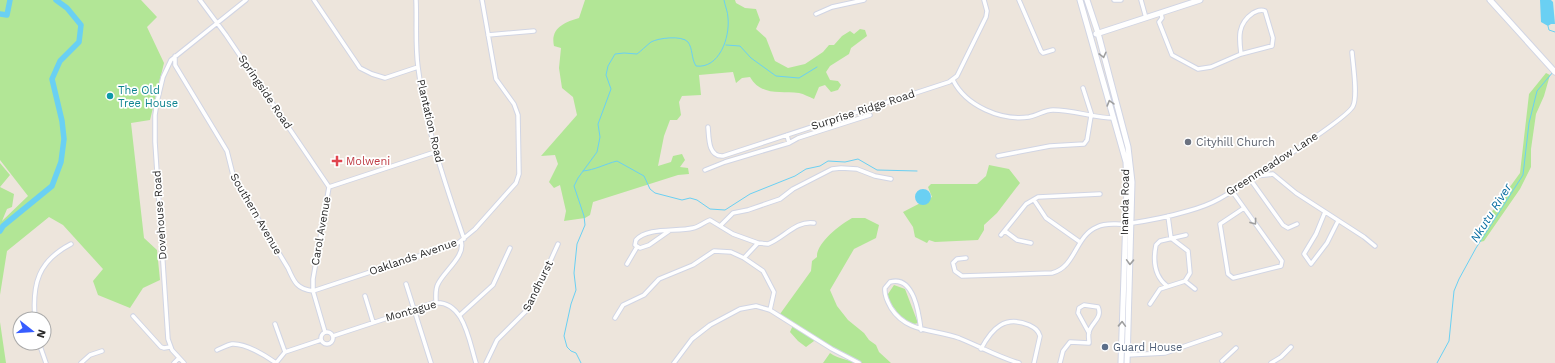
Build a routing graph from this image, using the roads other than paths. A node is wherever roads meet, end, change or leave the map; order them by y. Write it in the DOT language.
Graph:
graph roads {
  1 [pos="200,0"];
  2 [pos="246,0"];
  3 [pos="314,0"];
  4 [pos="416,0"];
  5 [pos="482,0"];
  6 [pos="864,0"];
  7 [pos="984,0"];
  8 [pos="1019,0"];
  9 [pos="1081,0"];
  10 [pos="1087,0"];
  11 [pos="1114,0"];
  12 [pos="1121,0"];
  13 [pos="1141,0"];
  14 [pos="1200,0"];
  15 [pos="1490,0"];
  16 [pos="1161,13"];
  17 [pos="816,14"];
  18 [pos="1146,18"];
  19 [pos="218,22"];
  20 [pos="534,31"];
  21 [pos="1098,33"];
  22 [pos="488,35"];
  23 [pos="1091,35"];
  24 [pos="1053,50"];
  25 [pos="1352,52"];
  26 [pos="1241,54"];
  27 [pos="175,56"];
  28 [pos="169,63"];
  29 [pos="175,65"];
  30 [pos="418,67"];
  31 [pos="1553,70"];
  32 [pos="1108,76"];
  33 [pos="954,80"];
  34 [pos="1083,88"];
  35 [pos="1106,90"];
  36 [pos="870,115"];
  37 [pos="1091,116"];
  38 [pos="1114,118"];
  39 [pos="708,127"];
  40 [pos="787,135"];
  41 [pos="789,143"];
  42 [pos="435,152"];
  43 [pos="998,156"];
  44 [pos="705,170"];
  45 [pos="1255,176"];
  46 [pos="891,179"];
  47 [pos="1250,179"];
  48 [pos="329,187"];
  49 [pos="1232,191"];
  50 [pos="1100,194"];
  51 [pos="1034,200"];
  52 [pos="1244,208"];
  53 [pos="1325,212"];
  54 [pos="1168,216"];
  55 [pos="1338,221"];
  56 [pos="814,223"];
  57 [pos="1128,223"];
  58 [pos="1297,224"];
  59 [pos="720,226"];
  60 [pos="670,231"];
  61 [pos="1005,231"];
  62 [pos="1002,234"];
  63 [pos="1186,235"];
  64 [pos="1171,238"];
  65 [pos="463,240"];
  66 [pos="1080,242"];
  67 [pos="758,243"];
  68 [pos="1031,243"];
  69 [pos="71,244"];
  70 [pos="558,244"];
  71 [pos="1375,246"];
  72 [pos="637,247"];
  73 [pos="510,248"];
  74 [pos="744,258"];
  75 [pos="966,258"];
  76 [pos="627,264"];
  77 [pos="1185,281"];
  78 [pos="406,284"];
  79 [pos="1167,286"];
  80 [pos="1195,289"];
  81 [pos="313,291"];
  82 [pos="365,296"];
  83 [pos="436,302"];
  84 [pos="1150,304"];
  85 [pos="414,310"];
  86 [pos="770,310"];
  87 [pos="35,311"];
  88 [pos="460,315"];
  89 [pos="133,316"];
  90 [pos="614,318"];
  91 [pos="373,322"];
  92 [pos="276,324"];
  93 [pos="921,330"];
  94 [pos="325,332"];
  95 [pos="1089,333"];
  96 [pos="1220,334"];
  97 [pos="333,336"];
  98 [pos="321,340"];
  99 [pos="170,346"];
  100 [pos="1291,347"];
  101 [pos="1236,348"];
  102 [pos="981,349"];
  103 [pos="217,350"];
  104 [pos="42,351"];
  105 [pos="102,351"];
  106 [pos="285,352"];
  107 [pos="1128,355"];
  108 [pos="179,358"];
  109 [pos="1222,361"];
  110 [pos="46,363"];
  111 [pos="81,363"];
  112 [pos="174,363"];
  113 [pos="184,363"];
  114 [pos="276,363"];
  115 [pos="431,363"];
  116 [pos="476,363"];
  117 [pos="486,363"];
  118 [pos="674,363"];
  119 [pos="859,363"];
  120 [pos="1019,363"];
  121 [pos="1034,363"];
  122 [pos="1060,363"];
  123 [pos="1121,363"];
  124 [pos="1127,363"];
  125 [pos="1271,363"];
  1 -- 19 [label="street, Springside Road"];
  2 -- 19 [label="street"];
  3 -- 30 [label="street"];
  4 -- 30 [label="street, Plantation Road"];
  5 -- 22 [label="street, Oaklands Avenue"];
  6 -- 17 [label="street"];
  7 -- 33 [label="street"];
  8 -- 24 [label="street"];
  9 -- 23 [label="main road, Inanda Road"];
  10 -- 21 [label="main road, Inanda Road"];
  11 -- 12 [label="street"];
  13 -- 18 [label="street"];
  14 -- 16 [label="main road"];
  15 -- 31 [label="main road"];
  16 -- 18 [label="main road"];
  16 -- 26 [label="street"];
  18 -- 21 [label="main road"];
  19 -- 27 [label="street"];
  19 -- 48 [label="street, Springside Road"];
  20 -- 22 [label="street"];
  21 -- 23 [label="main road"];
  21 -- 32 [label="main road, Inanda Road, one-way"];
  22 -- 65 [label="street, Oaklands Avenue"];
  23 -- 35 [label="main road, Inanda Road"];
  25 -- 45 [label="street, Greenmeadow Lane"];
  26 -- 26 [label="street"];
  27 -- 28 [label="street"];
  27 -- 29 [label="street"];
  28 -- 29 [label="street"];
  28 -- 99 [label="street, Dovehouse Road"];
  29 -- 81 [label="street, Southern Avenue"];
  30 -- 42 [label="street, Plantation Road"];
  32 -- 35 [label="main road"];
  32 -- 57 [label="main road, Inanda Road"];
  33 -- 37 [label="street"];
  33 -- 40 [label="street, Surprise Ridge Road"];
  34 -- 37 [label="street"];
  38 -- 35 [label="main road, Inanda Road, one-way"];
  36 -- 41 [label="street"];
  37 -- 38 [label="street"];
  37 -- 43 [label="street"];
  38 -- 57 [label="main road, Inanda Road"];
  39 -- 40 [label="street, Surprise Ridge Road"];
  40 -- 41 [label="street"];
  41 -- 44 [label="street"];
  42 -- 48 [label="street, Carol Avenue"];
  42 -- 65 [label="street, Plantation Road"];
  45 -- 47 [label="street, Greenmeadow Lane"];
  45 -- 53 [label="street"];
  46 -- 59 [label="street"];
  47 -- 49 [label="street, Greenmeadow Lane"];
  47 -- 58 [label="street"];
  48 -- 81 [label="street, Carol Avenue"];
  49 -- 52 [label="street"];
  49 -- 54 [label="street, Greenmeadow Lane"];
  50 -- 51 [label="street"];
  51 -- 61 [label="street"];
  51 -- 66 [label="street"];
  52 -- 52 [label="street, one-way"];
  53 -- 55 [label="street"];
  53 -- 55 [label="street"];
  54 -- 57 [label="street, Greenmeadow Lane"];
  54 -- 64 [label="street"];
  55 -- 71 [label="street"];
  56 -- 67 [label="street"];
  57 -- 66 [label="street, Greenmeadow Lane"];
  57 -- 107 [label="main road, Inanda Road, one-way"];
  123 -- 57 [label="main road, Inanda Road, one-way"];
  59 -- 60 [label="street"];
  59 -- 67 [label="street"];
  60 -- 72 [label="street"];
  60 -- 72 [label="street"];
  61 -- 62 [label="street"];
  61 -- 68 [label="street"];
  63 -- 64 [label="street"];
  64 -- 77 [label="street"];
  64 -- 79 [label="street"];
  65 -- 81 [label="street, Oaklands Avenue"];
  65 -- 83 [label="street"];
  66 -- 75 [label="street, Greenmeadow Lane"];
  67 -- 74 [label="street"];
  69 -- 87 [label="street"];
  70 -- 117 [label="street, Sandhurst"];
  72 -- 76 [label="street"];
  73 -- 88 [label="street"];
  74 -- 86 [label="street"];
  74 -- 90 [label="street"];
  77 -- 79 [label="street"];
  77 -- 80 [label="street"];
  78 -- 85 [label="street"];
  79 -- 84 [label="street"];
  81 -- 94 [label="street, Carol Avenue"];
  82 -- 91 [label="street"];
  83 -- 85 [label="street, Montague"];
  83 -- 88 [label="street, Montague"];
  85 -- 91 [label="street, Montague"];
  85 -- 115 [label="street"];
  86 -- 118 [label="street"];
  86 -- 119 [label="street"];
  88 -- 116 [label="street"];
  89 -- 99 [label="street"];
  91 -- 97 [label="street, Montague"];
  92 -- 106 [label="street"];
  93 -- 93 [label="street"];
  93 -- 102 [label="street"];
  94 -- 97 [label="street"];
  94 -- 98 [label="street"];
  95 -- 95 [label="street"];
  95 -- 122 [label="street"];
  96 -- 107 [label="street"];
  97 -- 98 [label="street"];
  98 -- 106 [label="street"];
  99 -- 108 [label="street, Dovehouse Road"];
  100 -- 125 [label="street"];
  101 -- 109 [label="street"];
  102 -- 120 [label="street"];
  102 -- 121 [label="street"];
  103 -- 114 [label="street"];
  104 -- 110 [label="street"];
  105 -- 111 [label="street"];
  106 -- 114 [label="street"];
  107 -- 124 [label="main road, Inanda Road"];
  108 -- 112 [label="street"];
  108 -- 113 [label="street, Dovehouse Road"];
}
